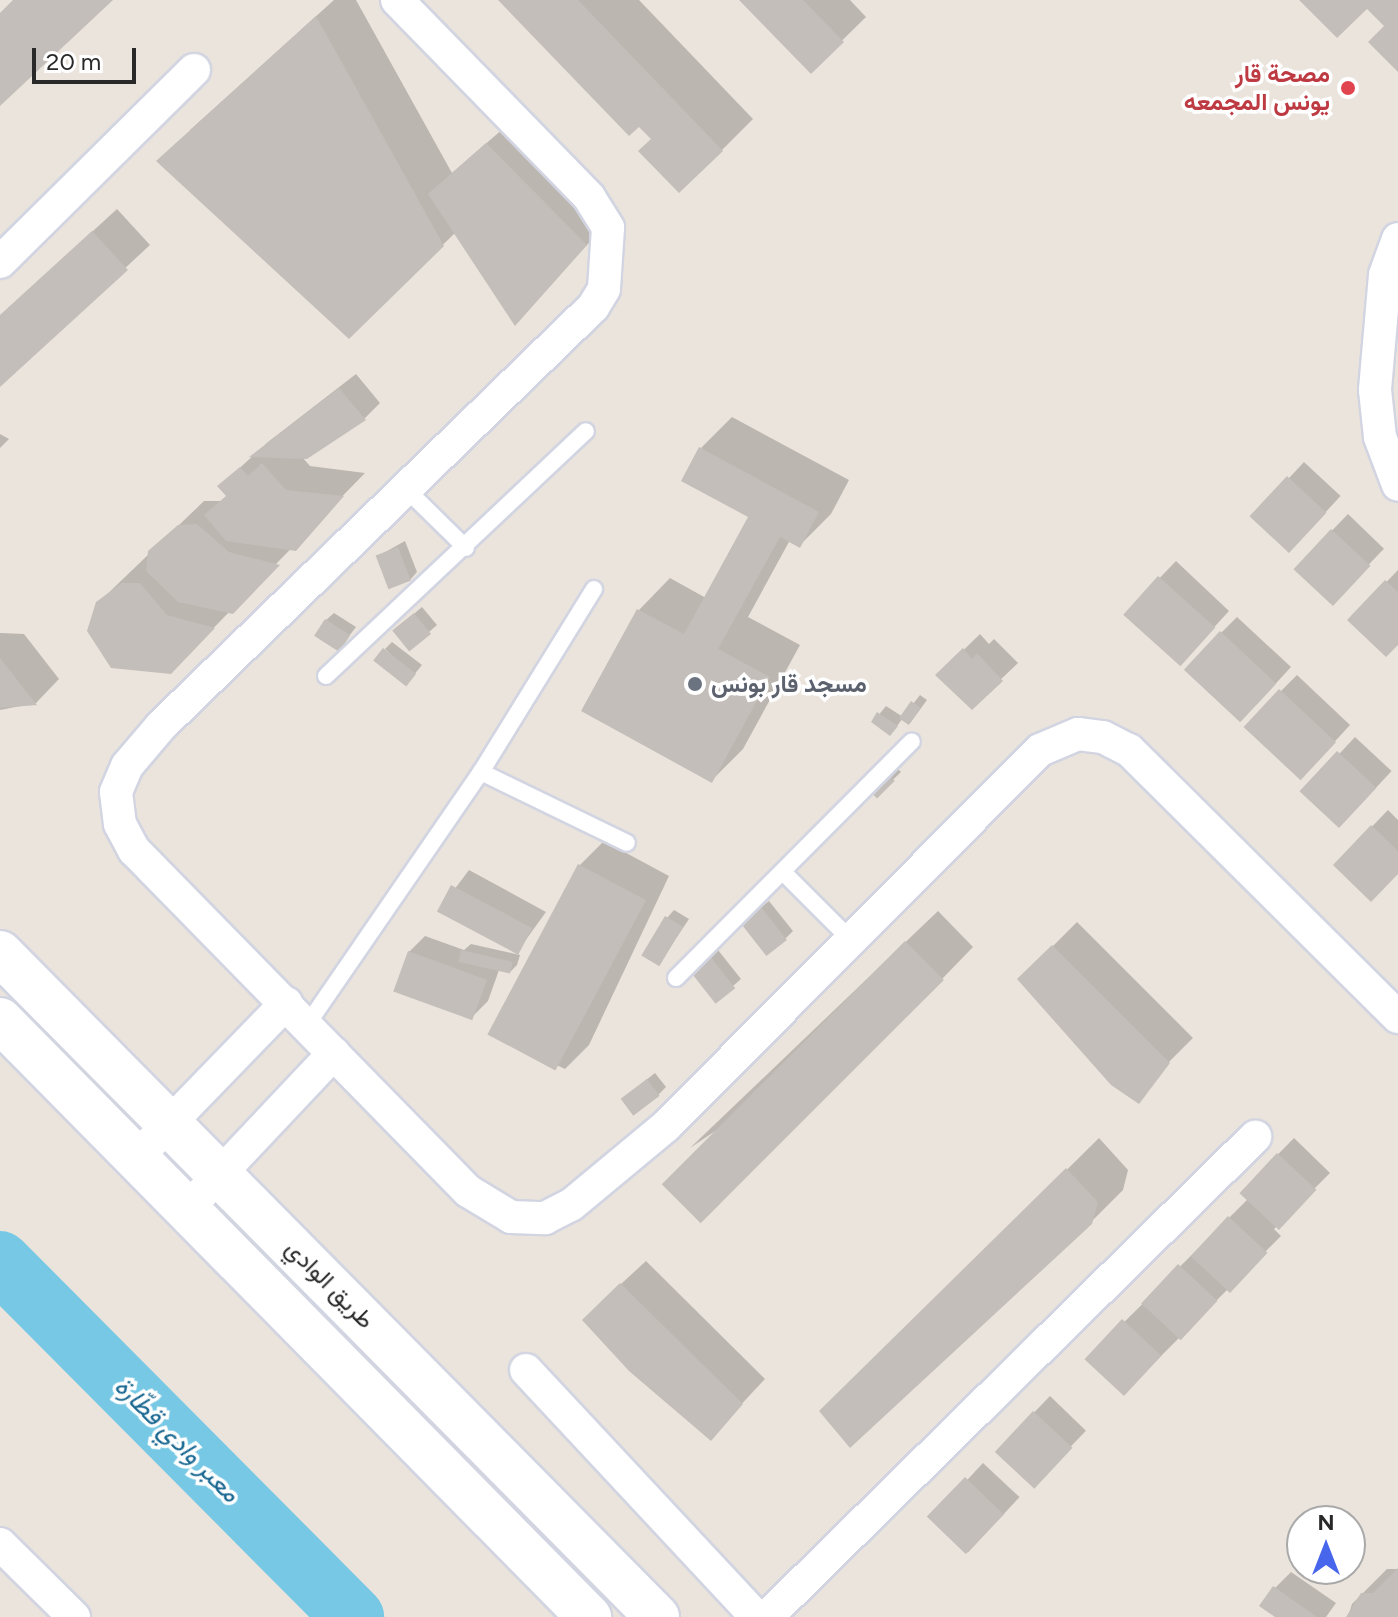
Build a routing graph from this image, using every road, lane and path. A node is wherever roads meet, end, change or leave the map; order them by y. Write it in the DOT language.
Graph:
graph roads {
  1 [pos="397,0"];
  2 [pos="194,70"];
  3 [pos="1398,239"];
  4 [pos="0,262"];
  5 [pos="586,431"];
  6 [pos="1398,485"];
  7 [pos="406,489"];
  8 [pos="466,548"];
  9 [pos="594,589"];
  10 [pos="326,676"];
  11 [pos="912,741"];
  12 [pos="481,772"];
  13 [pos="627,843"];
  14 [pos="785,874"];
  15 [pos="851,940"];
  16 [pos="0,953"];
  17 [pos="676,978"];
  18 [pos="296,1014"];
  19 [pos="1398,1017"];
  20 [pos="0,1020"];
  21 [pos="334,1053"];
  22 [pos="170,1123"];
  23 [pos="1255,1137"];
  24 [pos="136,1158"];
  25 [pos="221,1173"];
  26 [pos="187,1209"];
  27 [pos="526,1370"];
  28 [pos="0,1544"];
  29 [pos="74,1617"];
  30 [pos="589,1617"];
  31 [pos="657,1617"];
  32 [pos="756,1617"];
  33 [pos="767,1617"];
  1 -- 7 [label="street"];
  2 -- 4 [label="street"];
  3 -- 6 [label="street"];
  5 -- 8 [label="lane"];
  7 -- 8 [label="lane"];
  7 -- 18 [label="street"];
  8 -- 10 [label="lane"];
  9 -- 12 [label="lane"];
  11 -- 14 [label="lane"];
  12 -- 13 [label="lane"];
  12 -- 18 [label="lane"];
  14 -- 15 [label="lane"];
  14 -- 17 [label="lane"];
  15 -- 19 [label="street"];
  15 -- 21 [label="street"];
  16 -- 22 [label="main road, طريق الوادي"];
  18 -- 21 [label="street"];
  18 -- 22 [label="street"];
  20 -- 24 [label="main road, طريق الوادي"];
  21 -- 25 [label="street"];
  22 -- 24 [label="street"];
  22 -- 25 [label="main road, طريق الوادي"];
  23 -- 33 [label="street"];
  24 -- 26 [label="main road, طريق الوادي"];
  25 -- 26 [label="street"];
  25 -- 31 [label="main road, طريق الوادي"];
  26 -- 30 [label="main road, طريق الوادي"];
  27 -- 32 [label="street"];
  28 -- 29 [label="street"];
}
